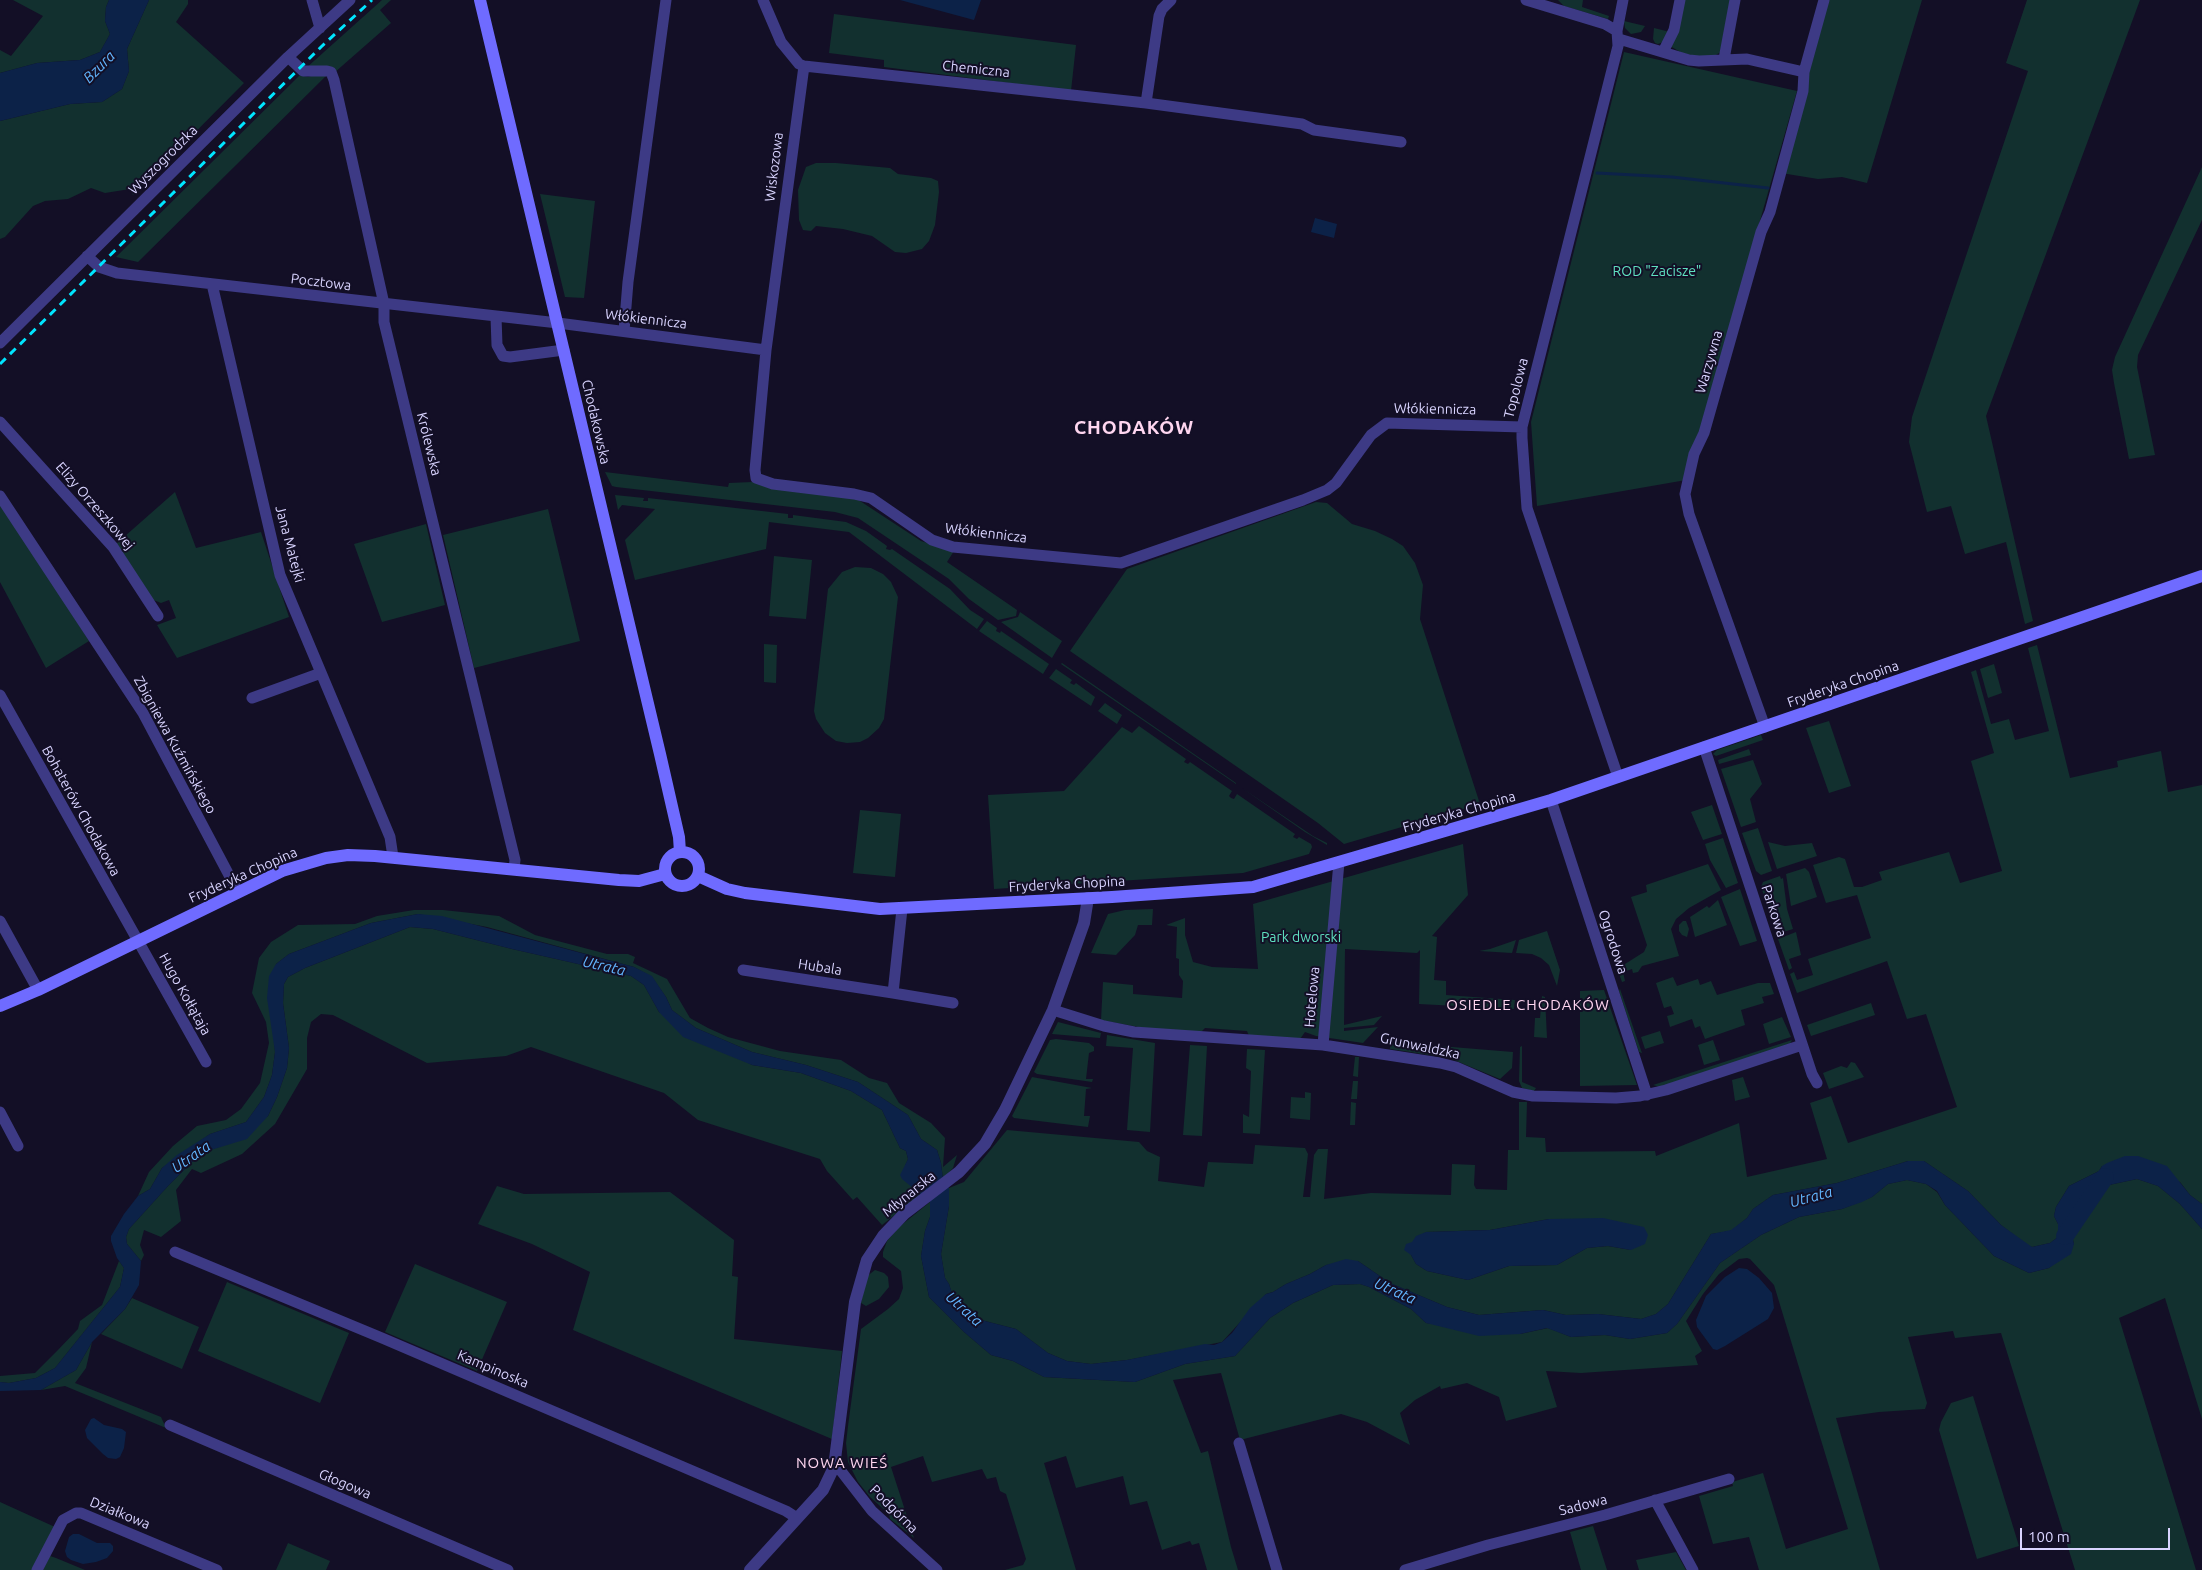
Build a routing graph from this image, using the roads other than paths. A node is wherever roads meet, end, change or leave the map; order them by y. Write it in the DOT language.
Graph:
graph roads {
  1 [pos="312,0"];
  2 [pos="350,0"];
  3 [pos="480,0"];
  4 [pos="666,0"];
  5 [pos="763,0"];
  6 [pos="1171,0"];
  7 [pos="1526,0"];
  8 [pos="1623,0"];
  9 [pos="1680,0"];
  10 [pos="1735,0"];
  11 [pos="1824,0"];
  12 [pos="1551,3"];
  13 [pos="320,28"];
  14 [pos="1618,35"];
  15 [pos="1663,52"];
  16 [pos="288,57"];
  17 [pos="1724,60"];
  18 [pos="804,66"];
  19 [pos="1804,72"];
  20 [pos="1146,103"];
  21 [pos="1401,142"];
  22 [pos="87,256"];
  23 [pos="212,284"];
  24 [pos="384,304"];
  25 [pos="496,317"];
  26 [pos="558,323"];
  27 [pos="624,331"];
  28 [pos="0,343"];
  29 [pos="564,350"];
  30 [pos="766,350"];
  31 [pos="0,422"];
  32 [pos="1522,427"];
  33 [pos="0,496"];
  34 [pos="2202,576"];
  35 [pos="158,616"];
  36 [pos="321,673"];
  37 [pos="0,695"];
  38 [pos="252,698"];
  39 [pos="1765,727"];
  40 [pos="1704,747"];
  41 [pos="1618,777"];
  42 [pos="1551,800"];
  43 [pos="680,852"];
  44 [pos="393,857"];
  45 [pos="1338,862"];
  46 [pos="514,869"];
  47 [pos="665,874"];
  48 [pos="698,876"];
  49 [pos="238,892"];
  50 [pos="1088,898"];
  51 [pos="902,909"];
  52 [pos="0,921"];
  53 [pos="136,941"];
  54 [pos="743,970"];
  55 [pos="38,990"];
  56 [pos="893,993"];
  57 [pos="952,1003"];
  58 [pos="0,1006"];
  59 [pos="1053,1010"];
  60 [pos="1323,1045"];
  61 [pos="1802,1045"];
  62 [pos="206,1062"];
  63 [pos="1817,1083"];
  64 [pos="1647,1094"];
  65 [pos="0,1112"];
  66 [pos="18,1146"];
  67 [pos="175,1252"];
  68 [pos="170,1425"];
  69 [pos="1239,1443"];
  70 [pos="834,1467"];
  71 [pos="1729,1479"];
  72 [pos="1655,1500"];
  73 [pos="797,1518"];
  74 [pos="1446,1565"];
  75 [pos="755,1568"];
  76 [pos="37,1570"];
  77 [pos="218,1570"];
  78 [pos="508,1570"];
  79 [pos="937,1570"];
  80 [pos="1277,1570"];
  81 [pos="1405,1570"];
  82 [pos="1693,1570"];
  1 -- 13 [label="street"];
  2 -- 13 [label="street, Wyszogrodzka"];
  3 -- 26 [label="main road, Chodakowska"];
  4 -- 27 [label="street"];
  5 -- 18 [label="street"];
  6 -- 20 [label="street"];
  7 -- 12 [label="street"];
  8 -- 14 [label="street, Topolowa"];
  9 -- 15 [label="street"];
  10 -- 17 [label="street"];
  11 -- 19 [label="street, Warzywna"];
  12 -- 14 [label="street"];
  13 -- 16 [label="street, Wyszogrodzka"];
  14 -- 15 [label="street"];
  14 -- 32 [label="street, Topolowa"];
  15 -- 17 [label="street"];
  16 -- 22 [label="street, Wyszogrodzka"];
  16 -- 24 [label="street, Królewska"];
  17 -- 19 [label="street"];
  18 -- 20 [label="street, Chemiczna"];
  18 -- 30 [label="street, Wiskozowa"];
  19 -- 39 [label="street, Warzywna"];
  20 -- 21 [label="street, Chemiczna"];
  22 -- 23 [label="street, Pocztowa"];
  22 -- 28 [label="street, Wyszogrodzka"];
  23 -- 24 [label="street, Pocztowa"];
  23 -- 36 [label="street, Jana Matejki"];
  24 -- 25 [label="street, Pocztowa"];
  24 -- 46 [label="street, Królewska"];
  25 -- 26 [label="street, Pocztowa"];
  25 -- 29 [label="street"];
  26 -- 27 [label="street, Włókiennicza"];
  26 -- 29 [label="main road, Chodakowska"];
  27 -- 30 [label="street, Włókiennicza"];
  29 -- 43 [label="main road, Chodakowska"];
  30 -- 32 [label="street, Włókiennicza"];
  31 -- 35 [label="street, Elizy Orzeszkowej"];
  32 -- 41 [label="street, Topolowa"];
  33 -- 49 [label="street, Zbigniewa Kuźmińskiego"];
  34 -- 39 [label="main road, Fryderyka Chopina"];
  36 -- 38 [label="street"];
  36 -- 44 [label="street, Jana Matejki"];
  37 -- 53 [label="street, Bohaterów Chodakowa"];
  39 -- 40 [label="main road, Fryderyka Chopina"];
  40 -- 41 [label="main road, Fryderyka Chopina"];
  40 -- 61 [label="street, Parkowa"];
  41 -- 42 [label="main road, Fryderyka Chopina"];
  42 -- 45 [label="main road, Fryderyka Chopina"];
  42 -- 64 [label="street, Ogrodowa"];
  43 -- 47 [label="main road"];
  43 -- 48 [label="main road"];
  44 -- 46 [label="main road, Fryderyka Chopina"];
  44 -- 49 [label="main road, Fryderyka Chopina"];
  45 -- 50 [label="main road, Fryderyka Chopina"];
  45 -- 60 [label="street, Hotelowa"];
  46 -- 47 [label="main road, Fryderyka Chopina"];
  47 -- 48 [label="main road"];
  48 -- 51 [label="main road, Fryderyka Chopina"];
  49 -- 53 [label="main road, Fryderyka Chopina"];
  50 -- 51 [label="main road, Fryderyka Chopina"];
  50 -- 59 [label="street, Młynarska"];
  51 -- 56 [label="street"];
  52 -- 55 [label="street"];
  53 -- 55 [label="main road, Fryderyka Chopina"];
  53 -- 62 [label="street, Hugo Kołłątaja"];
  54 -- 56 [label="street, Hubala"];
  55 -- 58 [label="main road, Fryderyka Chopina"];
  56 -- 57 [label="street, Hubala"];
  59 -- 60 [label="street, Grunwaldzka"];
  59 -- 70 [label="street, Młynarska"];
  60 -- 64 [label="street, Grunwaldzka"];
  61 -- 63 [label="street, Parkowa"];
  61 -- 64 [label="street, Grunwaldzka"];
  65 -- 66 [label="street"];
  67 -- 73 [label="street, Kampinoska"];
  68 -- 78 [label="street, Głogowa"];
  69 -- 80 [label="street"];
  70 -- 73 [label="street, Młynarska"];
  70 -- 79 [label="street, Podgórna"];
  71 -- 72 [label="street, Sadowa"];
  72 -- 74 [label="street, Sadowa"];
  72 -- 82 [label="street"];
  73 -- 75 [label="street, Młynarska"];
  74 -- 81 [label="street, Sadowa"];
  76 -- 77 [label="street, Działkowa"];
}
